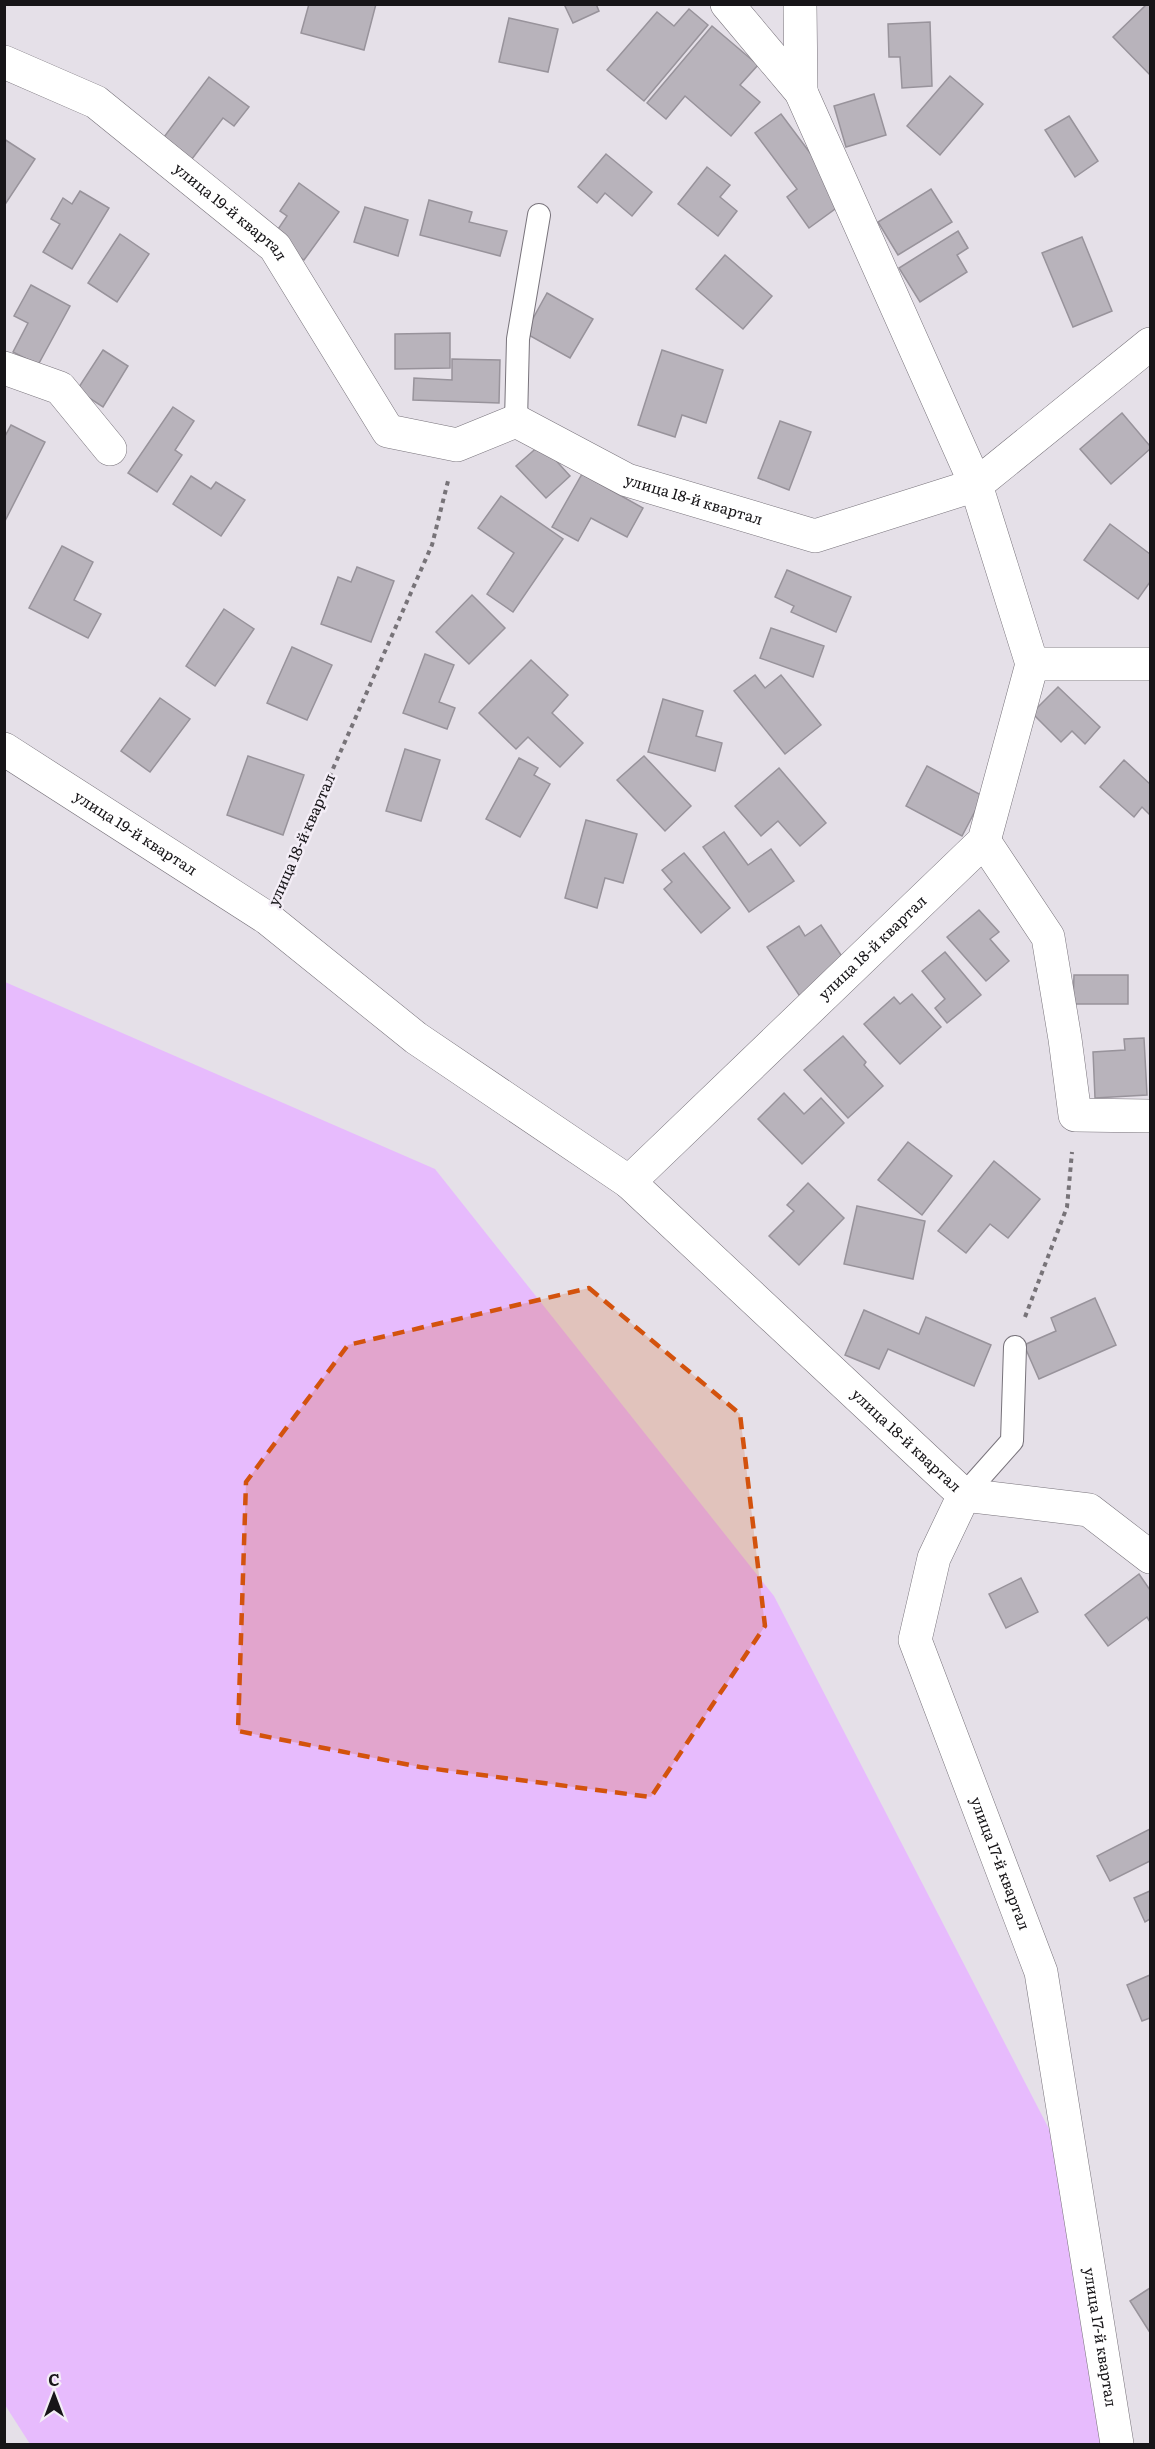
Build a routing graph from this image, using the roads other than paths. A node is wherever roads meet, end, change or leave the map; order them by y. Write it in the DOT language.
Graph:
graph roads {
  1 [pos="727,4"];
  2 [pos="800,4"];
  3 [pos="4,62"];
  4 [pos="801,92"];
  5 [pos="539,215"];
  6 [pos="1150,344"];
  7 [pos="4,368"];
  8 [pos="516,421"];
  9 [pos="110,449"];
  10 [pos="976,485"];
  11 [pos="1032,664"];
  12 [pos="1150,664"];
  13 [pos="4,749"];
  14 [pos="984,841"];
  15 [pos="267,918"];
  16 [pos="1150,1116"];
  17 [pos="629,1182"];
  18 [pos="1015,1347"];
  19 [pos="964,1495"];
  20 [pos="1150,1557"];
  21 [pos="1117,2445"];
  1 -- 4 [label="street"];
  2 -- 4 [label="street"];
  3 -- 8 [label="street, улица 19-й квартал"];
  4 -- 10 [label="street"];
  5 -- 8 [label="lane"];
  6 -- 10 [label="street, улица 18-й квартал"];
  7 -- 9 [label="street"];
  8 -- 10 [label="street, улица 18-й квартал"];
  10 -- 11 [label="street"];
  11 -- 12 [label="street"];
  11 -- 14 [label="street"];
  13 -- 15 [label="street, улица 19-й квартал"];
  14 -- 16 [label="street"];
  14 -- 17 [label="street, улица 18-й квартал"];
  15 -- 17 [label="street, улица 18-й квартал"];
  17 -- 19 [label="street, улица 18-й квартал"];
  18 -- 19 [label="lane, улица 18-й квартал"];
  19 -- 20 [label="street"];
  19 -- 21 [label="street, улица 17-й квартал"];
}
